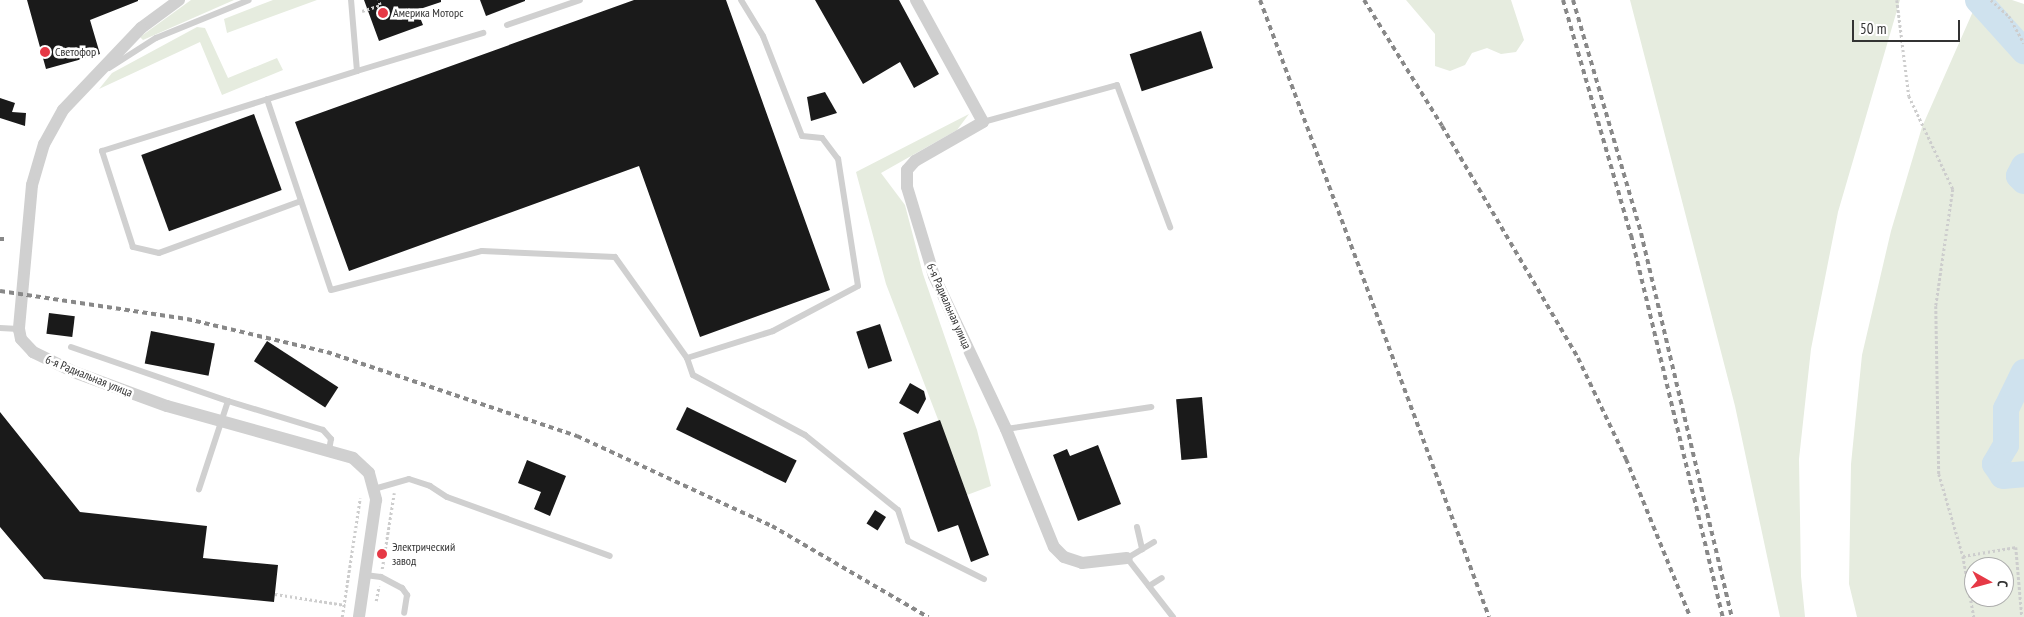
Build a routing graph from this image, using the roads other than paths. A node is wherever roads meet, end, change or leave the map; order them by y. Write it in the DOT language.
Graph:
graph roads {
  1 [pos="179,0"];
  2 [pos="249,0"];
  3 [pos="351,0"];
  4 [pos="580,0"];
  5 [pos="741,0"];
  6 [pos="916,0"];
  7 [pos="507,25"];
  8 [pos="483,33"];
  9 [pos="357,71"];
  10 [pos="93,79"];
  11 [pos="267,99"];
  12 [pos="983,122"];
  13 [pos="301,200"];
  14 [pos="1170,227"];
  15 [pos="0,328"];
  16 [pos="18,329"];
  17 [pos="71,347"];
  18 [pos="687,358"];
  19 [pos="228,401"];
  20 [pos="1151,407"];
  21 [pos="220,423"];
  22 [pos="1006,429"];
  23 [pos="329,450"];
  24 [pos="199,489"];
  25 [pos="374,489"];
  26 [pos="1137,527"];
  27 [pos="1154,542"];
  28 [pos="1142,549"];
  29 [pos="610,556"];
  30 [pos="1127,558"];
  31 [pos="366,575"];
  32 [pos="1162,578"];
  33 [pos="984,579"];
  34 [pos="1149,586"];
  35 [pos="404,613"];
  36 [pos="359,617"];
  37 [pos="1173,617"];
  1 -- 10 [label="street"];
  2 -- 10 [label="lane"];
  3 -- 9 [label="lane"];
  4 -- 7 [label="lane"];
  5 -- 18 [label="lane"];
  6 -- 12 [label="street"];
  8 -- 9 [label="lane"];
  9 -- 11 [label="lane"];
  10 -- 16 [label="street"];
  11 -- 13 [label="lane"];
  11 -- 13 [label="lane"];
  12 -- 14 [label="lane"];
  12 -- 22 [label="street, 6-я Радиальная улица"];
  13 -- 18 [label="lane"];
  15 -- 16 [label="lane"];
  16 -- 21 [label="street, 6-я Радиальная улица"];
  17 -- 19 [label="lane"];
  18 -- 33 [label="lane"];
  19 -- 21 [label="lane"];
  19 -- 23 [label="lane"];
  20 -- 22 [label="lane"];
  21 -- 23 [label="street, 6-я Радиальная улица"];
  21 -- 24 [label="lane"];
  22 -- 30 [label="street, 6-я Радиальная улица"];
  23 -- 25 [label="street, 6-я Радиальная улица"];
  25 -- 29 [label="lane"];
  25 -- 31 [label="street, 6-я Радиальная улица"];
  26 -- 28 [label="lane"];
  27 -- 28 [label="lane"];
  28 -- 30 [label="lane"];
  30 -- 34 [label="lane"];
  31 -- 35 [label="lane"];
  31 -- 36 [label="street, 6-я Радиальная улица"];
  32 -- 34 [label="lane"];
  34 -- 37 [label="lane"];
}
